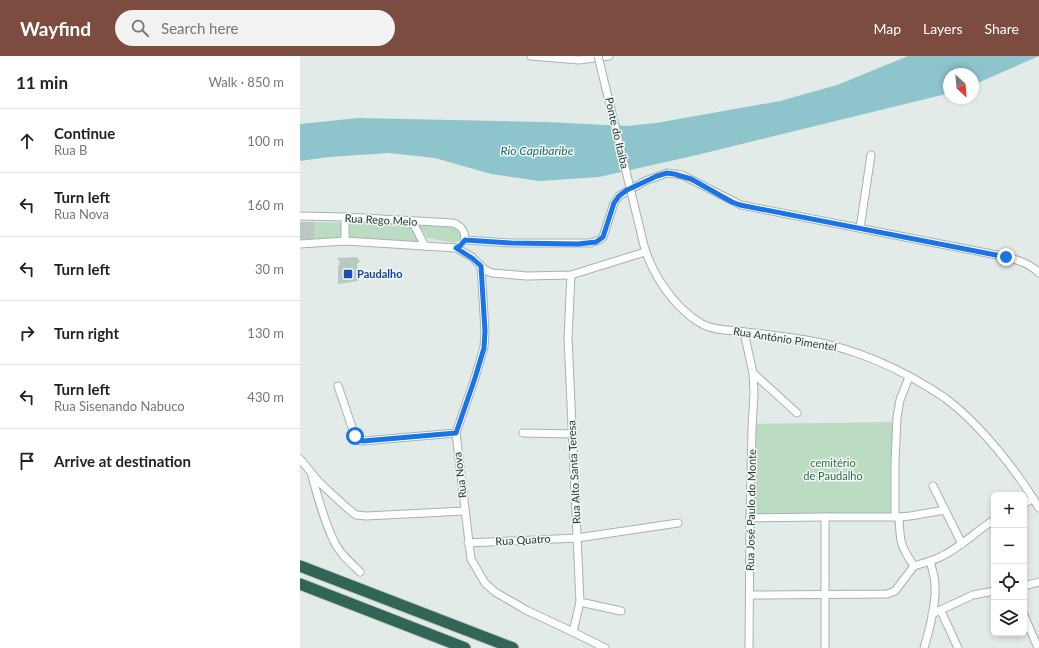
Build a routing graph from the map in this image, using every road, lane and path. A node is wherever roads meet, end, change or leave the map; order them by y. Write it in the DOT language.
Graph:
graph roads {
  1 [pos="531,56"];
  2 [pos="598,56"];
  3 [pos="609,56"];
  4 [pos="871,155"];
  5 [pos="300,216"];
  6 [pos="345,217"];
  7 [pos="412,221"];
  8 [pos="860,228"];
  9 [pos="641,233"];
  10 [pos="465,240"];
  11 [pos="345,242"];
  12 [pos="300,244"];
  13 [pos="425,246"];
  14 [pos="456,248"];
  15 [pos="645,252"];
  16 [pos="481,266"];
  17 [pos="1038,271"];
  18 [pos="571,275"];
  19 [pos="744,332"];
  20 [pos="753,373"];
  21 [pos="909,377"];
  22 [pos="338,386"];
  23 [pos="797,413"];
  24 [pos="456,433"];
  25 [pos="523,433"];
  26 [pos="572,434"];
  27 [pos="300,459"];
  28 [pos="312,474"];
  29 [pos="932,486"];
  30 [pos="1033,498"];
  31 [pos="1027,502"];
  32 [pos="1039,508"];
  33 [pos="945,510"];
  34 [pos="465,511"];
  35 [pos="825,517"];
  36 [pos="897,517"];
  37 [pos="750,518"];
  38 [pos="991,522"];
  39 [pos="678,523"];
  40 [pos="577,538"];
  41 [pos="468,543"];
  42 [pos="962,544"];
  43 [pos="930,561"];
  44 [pos="300,566"];
  45 [pos="914,566"];
  46 [pos="360,572"];
  47 [pos="1039,582"];
  48 [pos="300,584"];
  49 [pos="1027,585"];
  50 [pos="991,592"];
  51 [pos="750,595"];
  52 [pos="825,595"];
  53 [pos="580,602"];
  54 [pos="941,611"];
  55 [pos="620,612"];
  56 [pos="932,614"];
  57 [pos="1027,622"];
  58 [pos="573,632"];
  59 [pos="465,648"];
  60 [pos="513,648"];
  61 [pos="606,648"];
  62 [pos="750,648"];
  63 [pos="825,648"];
  64 [pos="924,648"];
  65 [pos="958,648"];
  66 [pos="1038,648"];
  1 -- 3 [label="street"];
  2 -- 9 [label="street, Ponte do Itaiba, bridge"];
  4 -- 8 [label="street"];
  5 -- 6 [label="street, Rua Rego Melo"];
  6 -- 7 [label="street, Rua Rego Melo"];
  6 -- 11 [label="street"];
  7 -- 10 [label="street, Rua Rego Melo"];
  7 -- 13 [label="street"];
  8 -- 10 [label="street"];
  8 -- 17 [label="street"];
  9 -- 15 [label="street, Rua António Pimentel"];
  10 -- 14 [label="street"];
  11 -- 12 [label="street"];
  11 -- 13 [label="street"];
  13 -- 14 [label="street"];
  14 -- 16 [label="street"];
  15 -- 18 [label="street"];
  15 -- 19 [label="street, Rua António Pimentel"];
  16 -- 18 [label="street"];
  16 -- 24 [label="street, Rua Nova"];
  18 -- 26 [label="street, Rua Alto Santa Teresa"];
  19 -- 20 [label="street, Rua José Paulo do Monte"];
  19 -- 21 [label="street, Rua António Pimentel"];
  20 -- 23 [label="street"];
  20 -- 37 [label="street, Rua José Paulo do Monte"];
  21 -- 30 [label="street, Rua António Pimentel"];
  21 -- 36 [label="street"];
  22 -- 24 [label="street"];
  24 -- 34 [label="street, Rua Nova"];
  25 -- 26 [label="street"];
  26 -- 40 [label="street, Rua Alto Santa Teresa"];
  27 -- 28 [label="street"];
  28 -- 34 [label="street"];
  28 -- 46 [label="street"];
  29 -- 33 [label="street"];
  30 -- 31 [label="street"];
  30 -- 32 [label="street, Rua António Pimentel"];
  33 -- 36 [label="street"];
  33 -- 42 [label="street"];
  34 -- 41 [label="street, Rua Nova"];
  35 -- 36 [label="street"];
  35 -- 37 [label="street"];
  35 -- 52 [label="street"];
  36 -- 45 [label="street"];
  37 -- 51 [label="street, Rua José Paulo do Monte"];
  38 -- 42 [label="street"];
  39 -- 40 [label="street, Rua Quatro"];
  40 -- 41 [label="street, Rua Quatro"];
  40 -- 53 [label="street, Rua Alto Santa Teresa"];
  41 -- 58 [label="street, Rua Nova"];
  42 -- 43 [label="street"];
  43 -- 45 [label="street"];
  43 -- 56 [label="street"];
  44 -- 60 [label="highway"];
  45 -- 52 [label="street"];
  47 -- 49 [label="street"];
  48 -- 59 [label="highway"];
  50 -- 54 [label="street"];
  51 -- 52 [label="street"];
  51 -- 62 [label="street, Rua José Paulo do Monte"];
  52 -- 63 [label="street"];
  53 -- 55 [label="street"];
  53 -- 58 [label="street, Rua Alto Santa Teresa"];
  54 -- 56 [label="street"];
  54 -- 65 [label="street"];
  56 -- 64 [label="street"];
  57 -- 66 [label="street"];
  58 -- 61 [label="street"];
}
